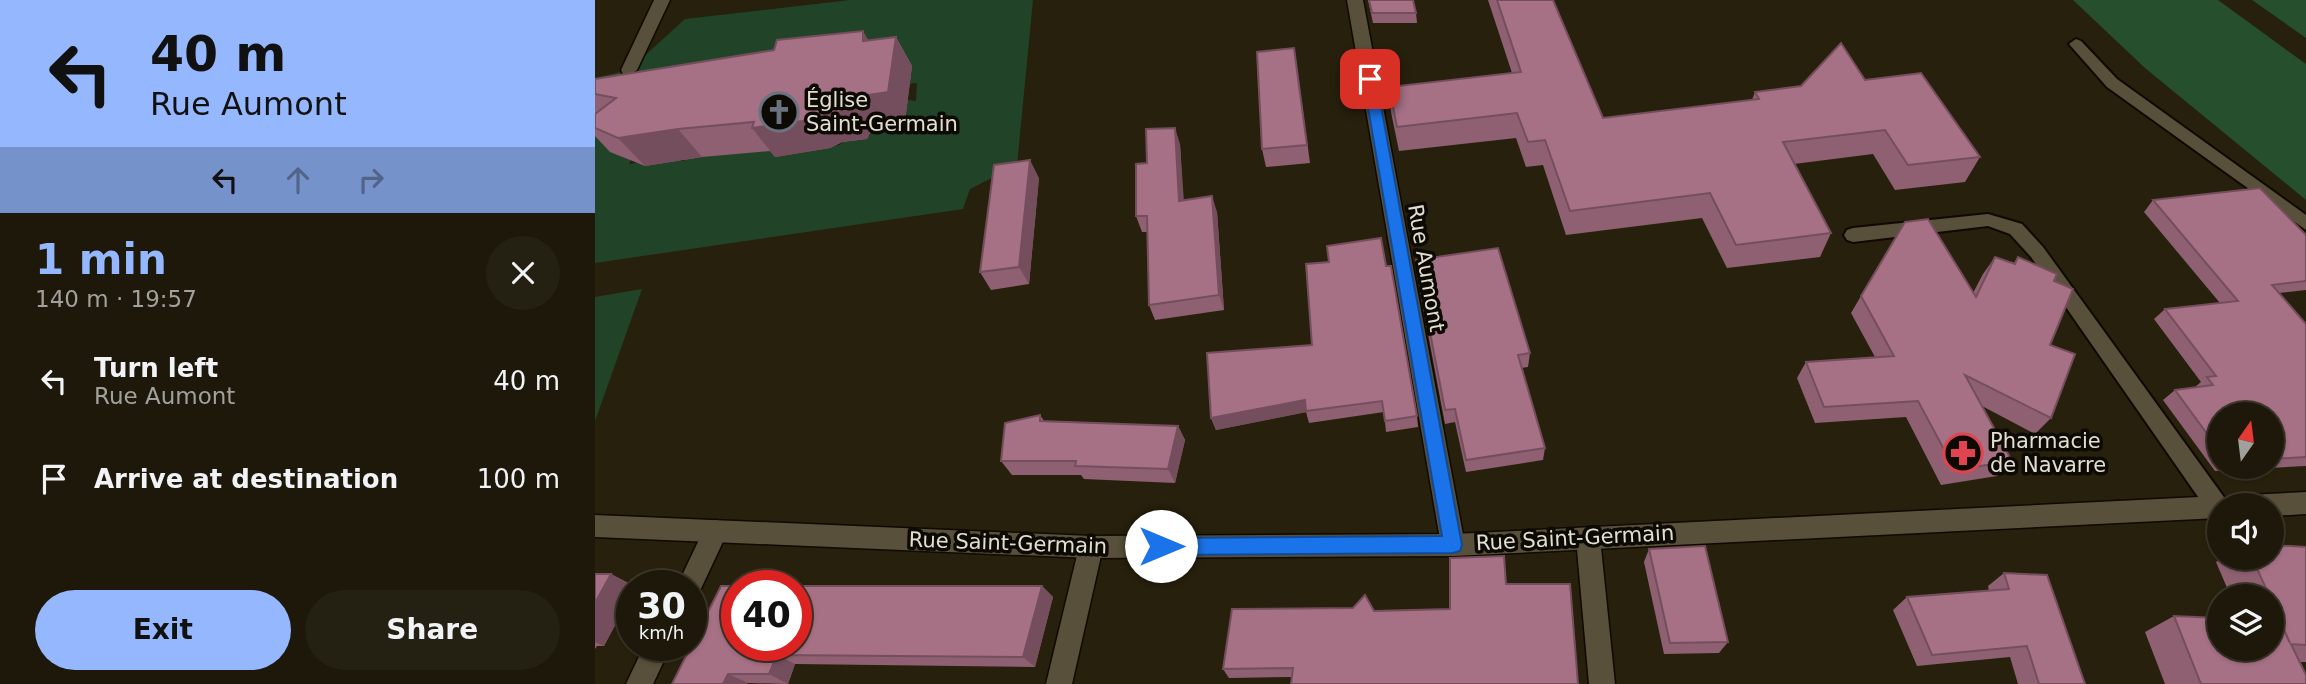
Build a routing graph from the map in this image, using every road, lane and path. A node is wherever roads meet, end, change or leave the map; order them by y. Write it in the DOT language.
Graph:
graph roads {
  1 [pos="662,0"];
  2 [pos="1355,0"];
  3 [pos="2076,44"];
  4 [pos="629,70"];
  5 [pos="2306,224"];
  6 [pos="1853,235"];
  7 [pos="2208,493"];
  8 [pos="2306,503"];
  9 [pos="2284,504"];
  10 [pos="2207,508"];
  11 [pos="595,526"];
  12 [pos="716,531"];
  13 [pos="1588,538"];
  14 [pos="1453,545"];
  15 [pos="1091,547"];
  16 [pos="696,570"];
  17 [pos="650,661"];
  18 [pos="639,684"];
  19 [pos="1059,684"];
  20 [pos="1602,684"];
  1 -- 4 [label="street"];
  2 -- 14 [label="street, Rue Aumont"];
  3 -- 5 [label="lane"];
  6 -- 7 [label="lane"];
  8 -- 9 [label="street"];
  10 -- 13 [label="street, Rue Saint-Germain"];
  11 -- 12 [label="street, Rue Saint-Germain"];
  12 -- 15 [label="street, Rue Saint-Germain"];
  12 -- 16 [label="street"];
  13 -- 14 [label="street, Rue Saint-Germain"];
  13 -- 20 [label="street"];
  14 -- 15 [label="street, Rue Saint-Germain"];
  15 -- 19 [label="street"];
  17 -- 18 [label="street"];
}
